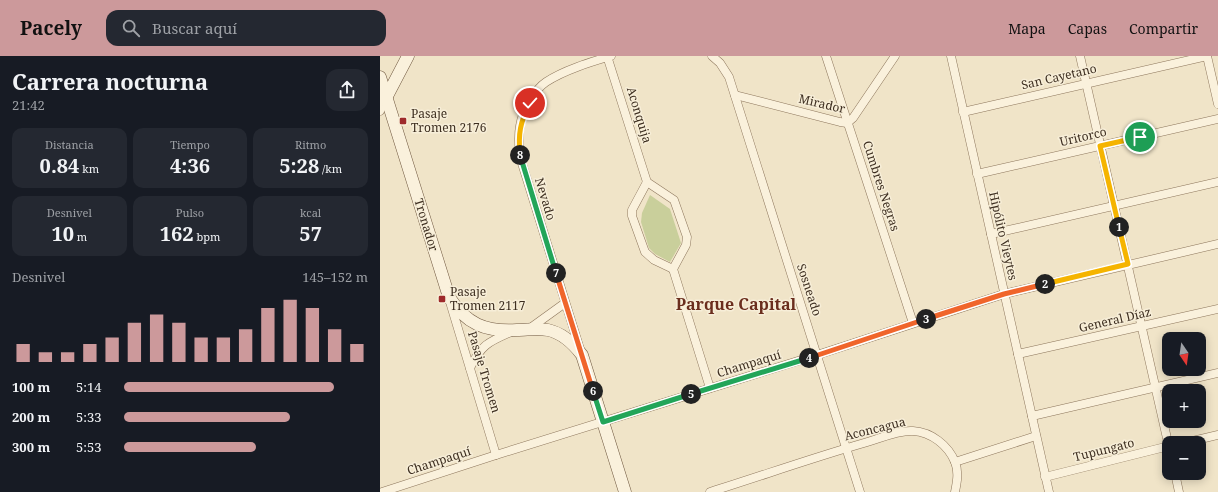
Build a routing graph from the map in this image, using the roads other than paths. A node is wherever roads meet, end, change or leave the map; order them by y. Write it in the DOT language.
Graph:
graph roads {
  1 [pos="408,56"];
  2 [pos="609,56"];
  3 [pos="712,56"];
  4 [pos="826,56"];
  5 [pos="895,56"];
  6 [pos="951,56"];
  7 [pos="1080,56"];
  8 [pos="1207,56"];
  9 [pos="380,77"];
  10 [pos="1086,84"];
  11 [pos="735,94"];
  12 [pos="383,98"];
  13 [pos="1218,104"];
  14 [pos="380,111"];
  15 [pos="963,112"];
  16 [pos="1218,119"];
  17 [pos="847,123"];
  18 [pos="1100,146"];
  19 [pos="977,174"];
  20 [pos="647,182"];
  21 [pos="1218,182"];
  22 [pos="1114,206"];
  23 [pos="991,234"];
  24 [pos="1218,244"];
  25 [pos="1128,264"];
  26 [pos="673,269"];
  27 [pos="1004,294"];
  28 [pos="449,297"];
  29 [pos="565,303"];
  30 [pos="1218,309"];
  31 [pos="913,323"];
  32 [pos="1141,326"];
  33 [pos="529,329"];
  34 [pos="515,330"];
  35 [pos="1018,354"];
  36 [pos="582,355"];
  37 [pos="817,355"];
  38 [pos="470,368"];
  39 [pos="1218,373"];
  40 [pos="710,388"];
  41 [pos="1155,388"];
  42 [pos="1032,416"];
  43 [pos="603,422"];
  44 [pos="1218,435"];
  45 [pos="1036,436"];
  46 [pos="1167,436"];
  47 [pos="1206,438"];
  48 [pos="847,448"];
  49 [pos="1162,448"];
  50 [pos="496,455"];
  51 [pos="955,462"];
  52 [pos="1045,477"];
  53 [pos="1176,480"];
  54 [pos="380,487"];
  55 [pos="382,492"];
  56 [pos="625,492"];
  57 [pos="710,492"];
  58 [pos="860,492"];
  59 [pos="955,492"];
  60 [pos="1049,492"];
  61 [pos="1179,492"];
  1 -- 12 [label="main road"];
  2 -- 20 [label="street, Aconquija"];
  2 -- 29 [label="street, Nevado"];
  3 -- 11 [label="street"];
  4 -- 17 [label="street, Cumbres Negras"];
  5 -- 17 [label="street, Mirador"];
  6 -- 15 [label="street, Hipólito Vieytes"];
  7 -- 10 [label="street"];
  8 -- 10 [label="street, San Cayetano"];
  8 -- 13 [label="street"];
  9 -- 12 [label="main road, Tronador"];
  10 -- 15 [label="street, San Cayetano"];
  10 -- 18 [label="street"];
  11 -- 17 [label="street, Mirador"];
  11 -- 37 [label="street, Sosneado"];
  12 -- 14 [label="street"];
  12 -- 28 [label="main road, Tronador"];
  15 -- 19 [label="street, Hipólito Vieytes"];
  16 -- 18 [label="street, Uritorco"];
  17 -- 31 [label="street, Cumbres Negras"];
  18 -- 19 [label="street, Uritorco"];
  18 -- 22 [label="street"];
  19 -- 23 [label="street, Hipólito Vieytes"];
  20 -- 26 [label="street"];
  20 -- 26 [label="street"];
  21 -- 22 [label="street"];
  22 -- 23 [label="street"];
  22 -- 25 [label="street"];
  23 -- 27 [label="street, Hipólito Vieytes"];
  24 -- 25 [label="street, Champaquí"];
  25 -- 27 [label="street, Champaquí"];
  25 -- 32 [label="street"];
  26 -- 40 [label="street"];
  27 -- 31 [label="street, Champaquí"];
  27 -- 35 [label="street, Hipólito Vieytes"];
  28 -- 34 [label="main road, Tronador"];
  28 -- 38 [label="street, Pasaje Tromen"];
  29 -- 33 [label="street"];
  29 -- 36 [label="street, Tronador"];
  30 -- 32 [label="street, General Díaz"];
  31 -- 37 [label="street, Champaquí"];
  32 -- 35 [label="street, General Díaz"];
  32 -- 41 [label="street"];
  33 -- 34 [label="main road, Tronador"];
  33 -- 36 [label="main road, Tronador"];
  34 -- 38 [label="street, Tronador"];
  35 -- 42 [label="street, Hipólito Vieytes"];
  36 -- 43 [label="main road, Tronador"];
  37 -- 40 [label="street, Champaquí"];
  37 -- 48 [label="street, Sosneado"];
  38 -- 50 [label="street, Pasaje Tromen"];
  39 -- 41 [label="street"];
  40 -- 43 [label="street, Champaquí"];
  41 -- 42 [label="street"];
  41 -- 46 [label="street"];
  42 -- 45 [label="street, Hipólito Vieytes"];
  43 -- 50 [label="street, Champaquí"];
  43 -- 56 [label="main road, Tronador"];
  44 -- 47 [label="street"];
  45 -- 51 [label="street"];
  45 -- 52 [label="street, Hipólito Vieytes"];
  48 -- 51 [label="street, Aconcagua"];
  48 -- 57 [label="street, Aconcagua"];
  48 -- 58 [label="street, Sosneado"];
  49 -- 52 [label="street, Tupungato"];
  50 -- 55 [label="street, Champaquí"];
  51 -- 59 [label="street"];
  52 -- 60 [label="street, Hipólito Vieytes"];
  53 -- 61 [label="street"];
  54 -- 55 [label="street"];
}
